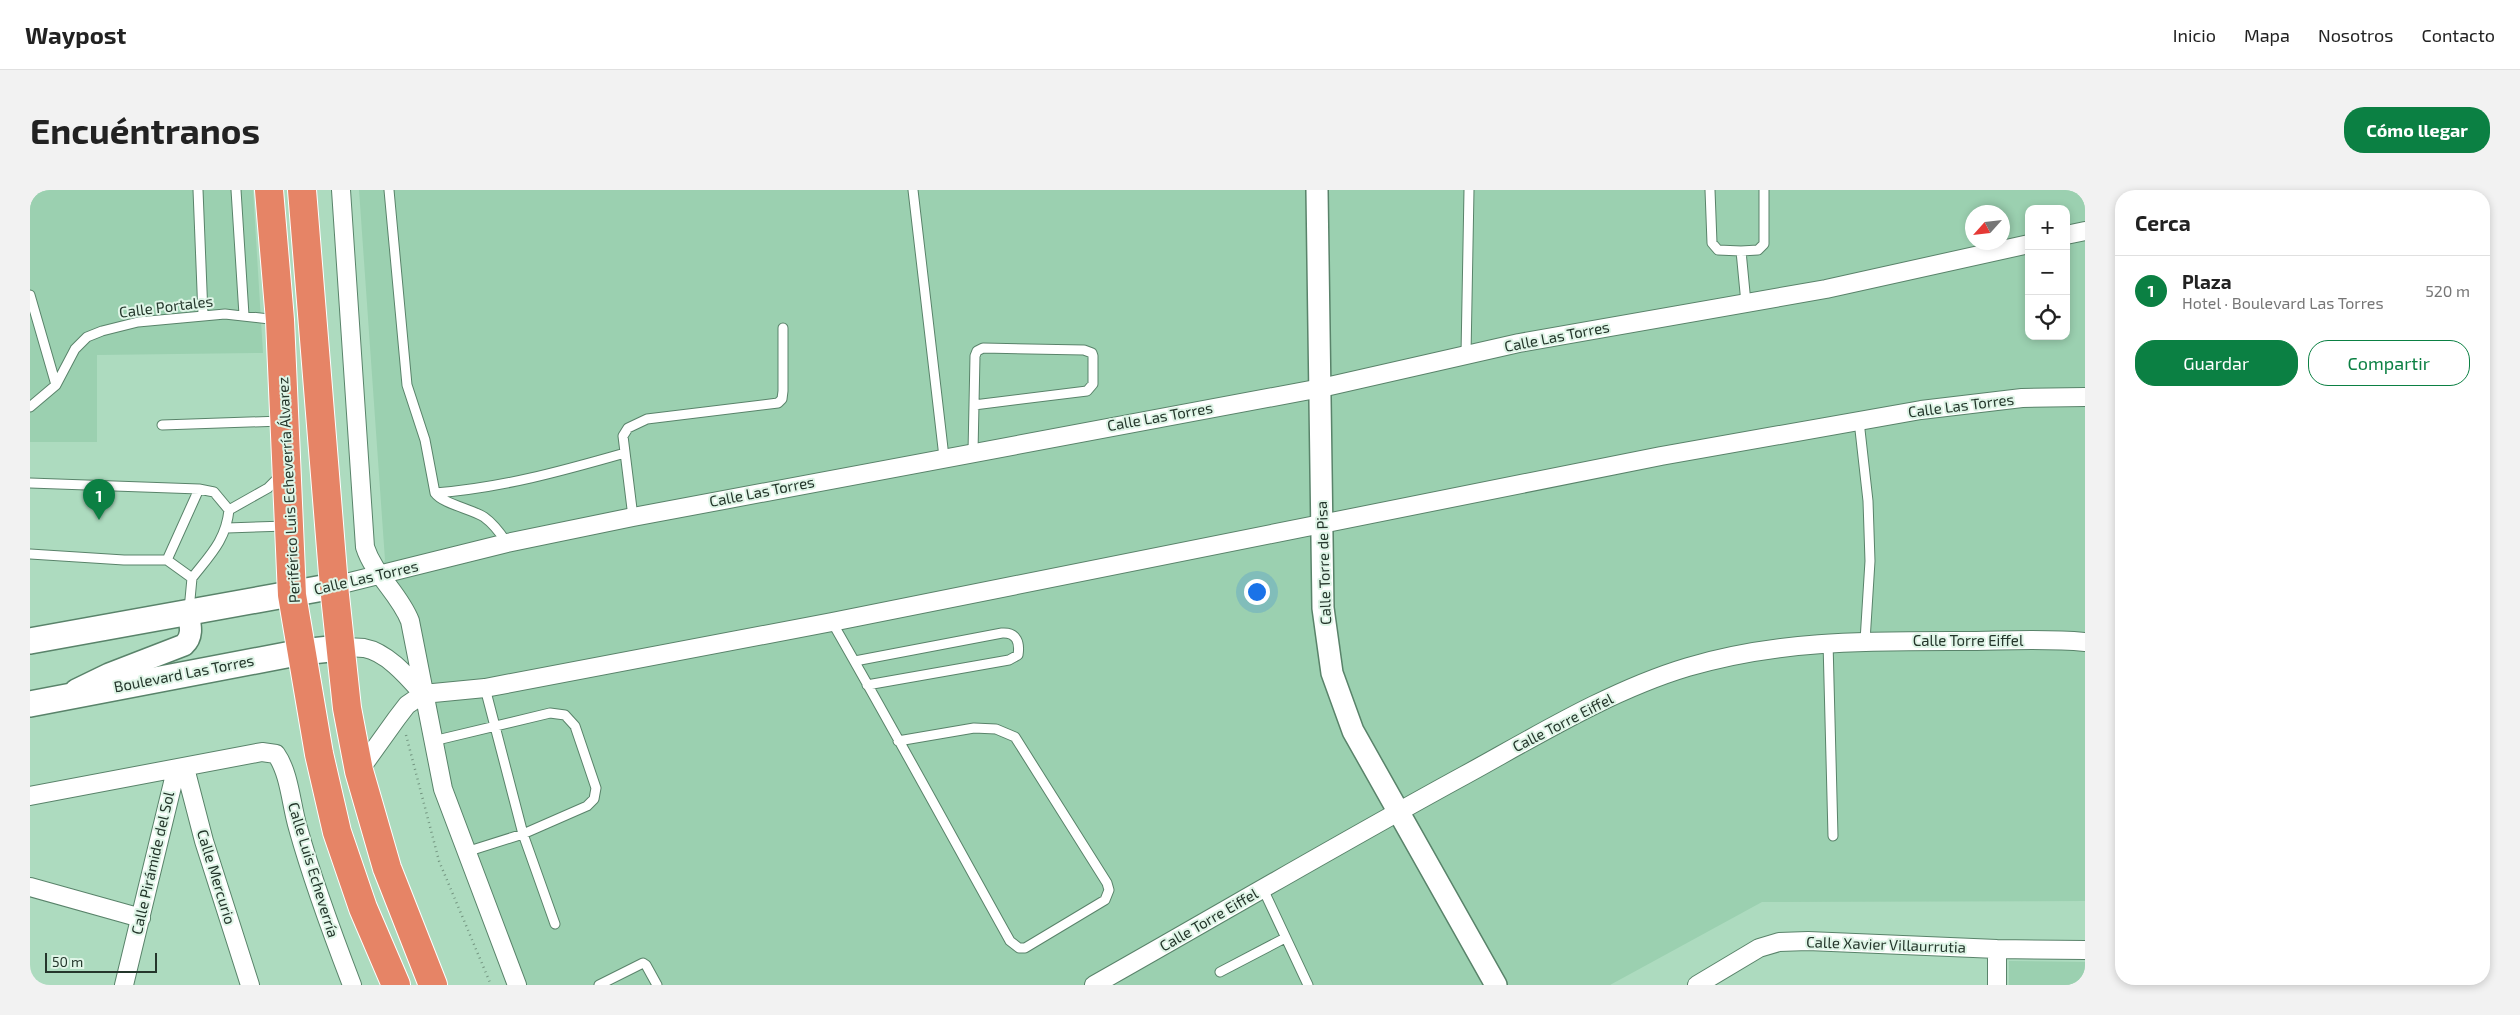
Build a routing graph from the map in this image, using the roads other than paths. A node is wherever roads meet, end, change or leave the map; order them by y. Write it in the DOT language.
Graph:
graph roads {
  1 [pos="198,190"];
  2 [pos="236,190"];
  3 [pos="269,190"];
  4 [pos="302,190"];
  5 [pos="341,190"];
  6 [pos="389,190"];
  7 [pos="913,190"];
  8 [pos="1317,190"];
  9 [pos="1469,190"];
  10 [pos="1710,190"];
  11 [pos="1764,190"];
  12 [pos="2085,231"];
  13 [pos="2070,234"];
  14 [pos="2025,245"];
  15 [pos="1741,251"];
  16 [pos="30,295"];
  17 [pos="1746,303"];
  18 [pos="203,315"];
  19 [pos="244,315"];
  20 [pos="280,320"];
  21 [pos="783,328"];
  22 [pos="1466,355"];
  23 [pos="56,385"];
  24 [pos="1321,388"];
  25 [pos="2085,396"];
  26 [pos="974,404"];
  27 [pos="30,407"];
  28 [pos="285,421"];
  29 [pos="1859,421"];
  30 [pos="162,425"];
  31 [pos="973,452"];
  32 [pos="625,453"];
  33 [pos="944,457"];
  34 [pos="287,470"];
  35 [pos="30,483"];
  36 [pos="199,489"];
  37 [pos="435,493"];
  38 [pos="229,510"];
  39 [pos="633,517"];
  40 [pos="1322,526"];
  41 [pos="227,528"];
  42 [pos="289,534"];
  43 [pos="508,543"];
  44 [pos="30,554"];
  45 [pos="167,560"];
  46 [pos="380,576"];
  47 [pos="192,578"];
  48 [pos="334,586"];
  49 [pos="292,595"];
  50 [pos="248,602"];
  51 [pos="188,612"];
  52 [pos="832,622"];
  53 [pos="102,629"];
  54 [pos="30,641"];
  55 [pos="1865,641"];
  56 [pos="1828,642"];
  57 [pos="2085,642"];
  58 [pos="340,648"];
  59 [pos="296,651"];
  60 [pos="30,653"];
  61 [pos="855,661"];
  62 [pos="868,685"];
  63 [pos="485,688"];
  64 [pos="423,694"];
  65 [pos="62,697"];
  66 [pos="30,704"];
  67 [pos="494,725"];
  68 [pos="898,740"];
  69 [pos="433,741"];
  70 [pos="180,769"];
  71 [pos="359,771"];
  72 [pos="30,796"];
  73 [pos="1399,811"];
  74 [pos="523,834"];
  75 [pos="1833,836"];
  76 [pos="466,852"];
  77 [pos="30,887"];
  78 [pos="1262,889"];
  79 [pos="141,918"];
  80 [pos="555,924"];
  81 [pos="1285,938"];
  82 [pos="1997,949"];
  83 [pos="2085,950"];
  84 [pos="1220,972"];
  85 [pos="124,985"];
  86 [pos="250,985"];
  87 [pos="352,985"];
  88 [pos="396,985"];
  89 [pos="433,985"];
  90 [pos="517,985"];
  91 [pos="599,985"];
  92 [pos="657,985"];
  93 [pos="1094,985"];
  94 [pos="1308,985"];
  95 [pos="1496,985"];
  96 [pos="1697,985"];
  97 [pos="1996,985"];
  1 -- 18 [label="lane"];
  2 -- 19 [label="lane"];
  3 -- 20 [label="highway, Periférico Luis Echeverría Álvarez"];
  4 -- 48 [label="highway"];
  5 -- 46 [label="street"];
  6 -- 37 [label="lane"];
  7 -- 33 [label="lane"];
  8 -- 24 [label="street, Calle Torre de Pisa"];
  9 -- 22 [label="lane"];
  10 -- 15 [label="lane"];
  11 -- 15 [label="lane"];
  12 -- 13 [label="street"];
  14 -- 17 [label="street, Calle Las Torres"];
  15 -- 17 [label="lane"];
  16 -- 23 [label="lane"];
  17 -- 22 [label="street, Calle Las Torres"];
  18 -- 19 [label="lane, Calle Portales"];
  18 -- 23 [label="lane, Calle Portales"];
  19 -- 20 [label="lane, Calle Portales"];
  20 -- 28 [label="highway, Periférico Luis Echeverría Álvarez"];
  21 -- 32 [label="lane"];
  22 -- 24 [label="street, Calle Las Torres"];
  23 -- 27 [label="lane, Calle Portales"];
  24 -- 31 [label="street, Calle Las Torres"];
  24 -- 40 [label="street, Calle Torre de Pisa"];
  25 -- 29 [label="street, Calle Las Torres"];
  26 -- 26 [label="lane"];
  26 -- 31 [label="lane"];
  28 -- 30 [label="lane"];
  28 -- 34 [label="highway, Periférico Luis Echeverría Álvarez"];
  29 -- 40 [label="street, Calle Las Torres"];
  29 -- 55 [label="lane"];
  31 -- 33 [label="street, Calle Las Torres"];
  32 -- 37 [label="lane"];
  32 -- 39 [label="lane"];
  33 -- 39 [label="street, Calle Las Torres"];
  34 -- 38 [label="lane"];
  34 -- 42 [label="highway, Periférico Luis Echeverría Álvarez"];
  35 -- 36 [label="lane"];
  36 -- 38 [label="lane"];
  36 -- 45 [label="lane"];
  37 -- 43 [label="lane"];
  38 -- 41 [label="lane"];
  39 -- 43 [label="street, Calle Las Torres"];
  40 -- 52 [label="street, Calle Las Torres"];
  40 -- 73 [label="street, Calle Torre de Pisa"];
  41 -- 42 [label="lane"];
  41 -- 47 [label="lane"];
  42 -- 49 [label="highway, Periférico Luis Echeverría Álvarez"];
  42 -- 50 [label="main road"];
  43 -- 46 [label="street, Calle Las Torres"];
  44 -- 45 [label="lane"];
  45 -- 47 [label="lane"];
  46 -- 48 [label="street, Calle Las Torres"];
  46 -- 64 [label="street"];
  47 -- 51 [label="lane"];
  48 -- 49 [label="main road, Calle Las Torres"];
  48 -- 58 [label="highway"];
  48 -- 59 [label="highway"];
  49 -- 50 [label="main road"];
  49 -- 59 [label="highway, Periférico Luis Echeverría Álvarez"];
  50 -- 51 [label="main road"];
  51 -- 53 [label="main road"];
  51 -- 65 [label="street"];
  52 -- 61 [label="lane"];
  52 -- 63 [label="street, Calle Las Torres"];
  53 -- 54 [label="main road"];
  53 -- 60 [label="street"];
  55 -- 56 [label="street, Calle Torre Eiffel"];
  55 -- 57 [label="street, Calle Torre Eiffel"];
  56 -- 73 [label="street, Calle Torre Eiffel"];
  56 -- 75 [label="lane"];
  58 -- 59 [label="main road, Boulevard Las Torres"];
  58 -- 64 [label="street"];
  58 -- 71 [label="highway"];
  59 -- 65 [label="main road, Boulevard Las Torres"];
  59 -- 88 [label="highway, Periférico Luis Echeverría Álvarez"];
  61 -- 62 [label="lane"];
  61 -- 62 [label="lane"];
  62 -- 68 [label="lane"];
  63 -- 64 [label="street, Calle Las Torres"];
  63 -- 67 [label="lane"];
  64 -- 69 [label="street"];
  64 -- 71 [label="street"];
  65 -- 66 [label="main road, Boulevard Las Torres"];
  67 -- 69 [label="lane"];
  67 -- 74 [label="lane"];
  67 -- 74 [label="lane"];
  68 -- 68 [label="lane"];
  69 -- 76 [label="street"];
  70 -- 72 [label="street"];
  70 -- 79 [label="street, Calle Pirámide del Sol"];
  70 -- 86 [label="street, Calle Mercurio"];
  70 -- 87 [label="street, Calle Luis Echeverría"];
  71 -- 89 [label="highway"];
  73 -- 78 [label="street, Calle Torre Eiffel"];
  73 -- 95 [label="street, Calle Torre de Pisa"];
  74 -- 76 [label="lane"];
  74 -- 80 [label="lane"];
  76 -- 90 [label="street"];
  77 -- 79 [label="street"];
  78 -- 81 [label="lane"];
  78 -- 93 [label="street, Calle Torre Eiffel"];
  79 -- 85 [label="street, Calle Pirámide del Sol"];
  81 -- 84 [label="lane"];
  81 -- 94 [label="lane"];
  82 -- 83 [label="street, Calle Xavier Villaurrutia"];
  82 -- 96 [label="street, Calle Xavier Villaurrutia"];
  82 -- 97 [label="street"];
  91 -- 92 [label="lane"];
}
